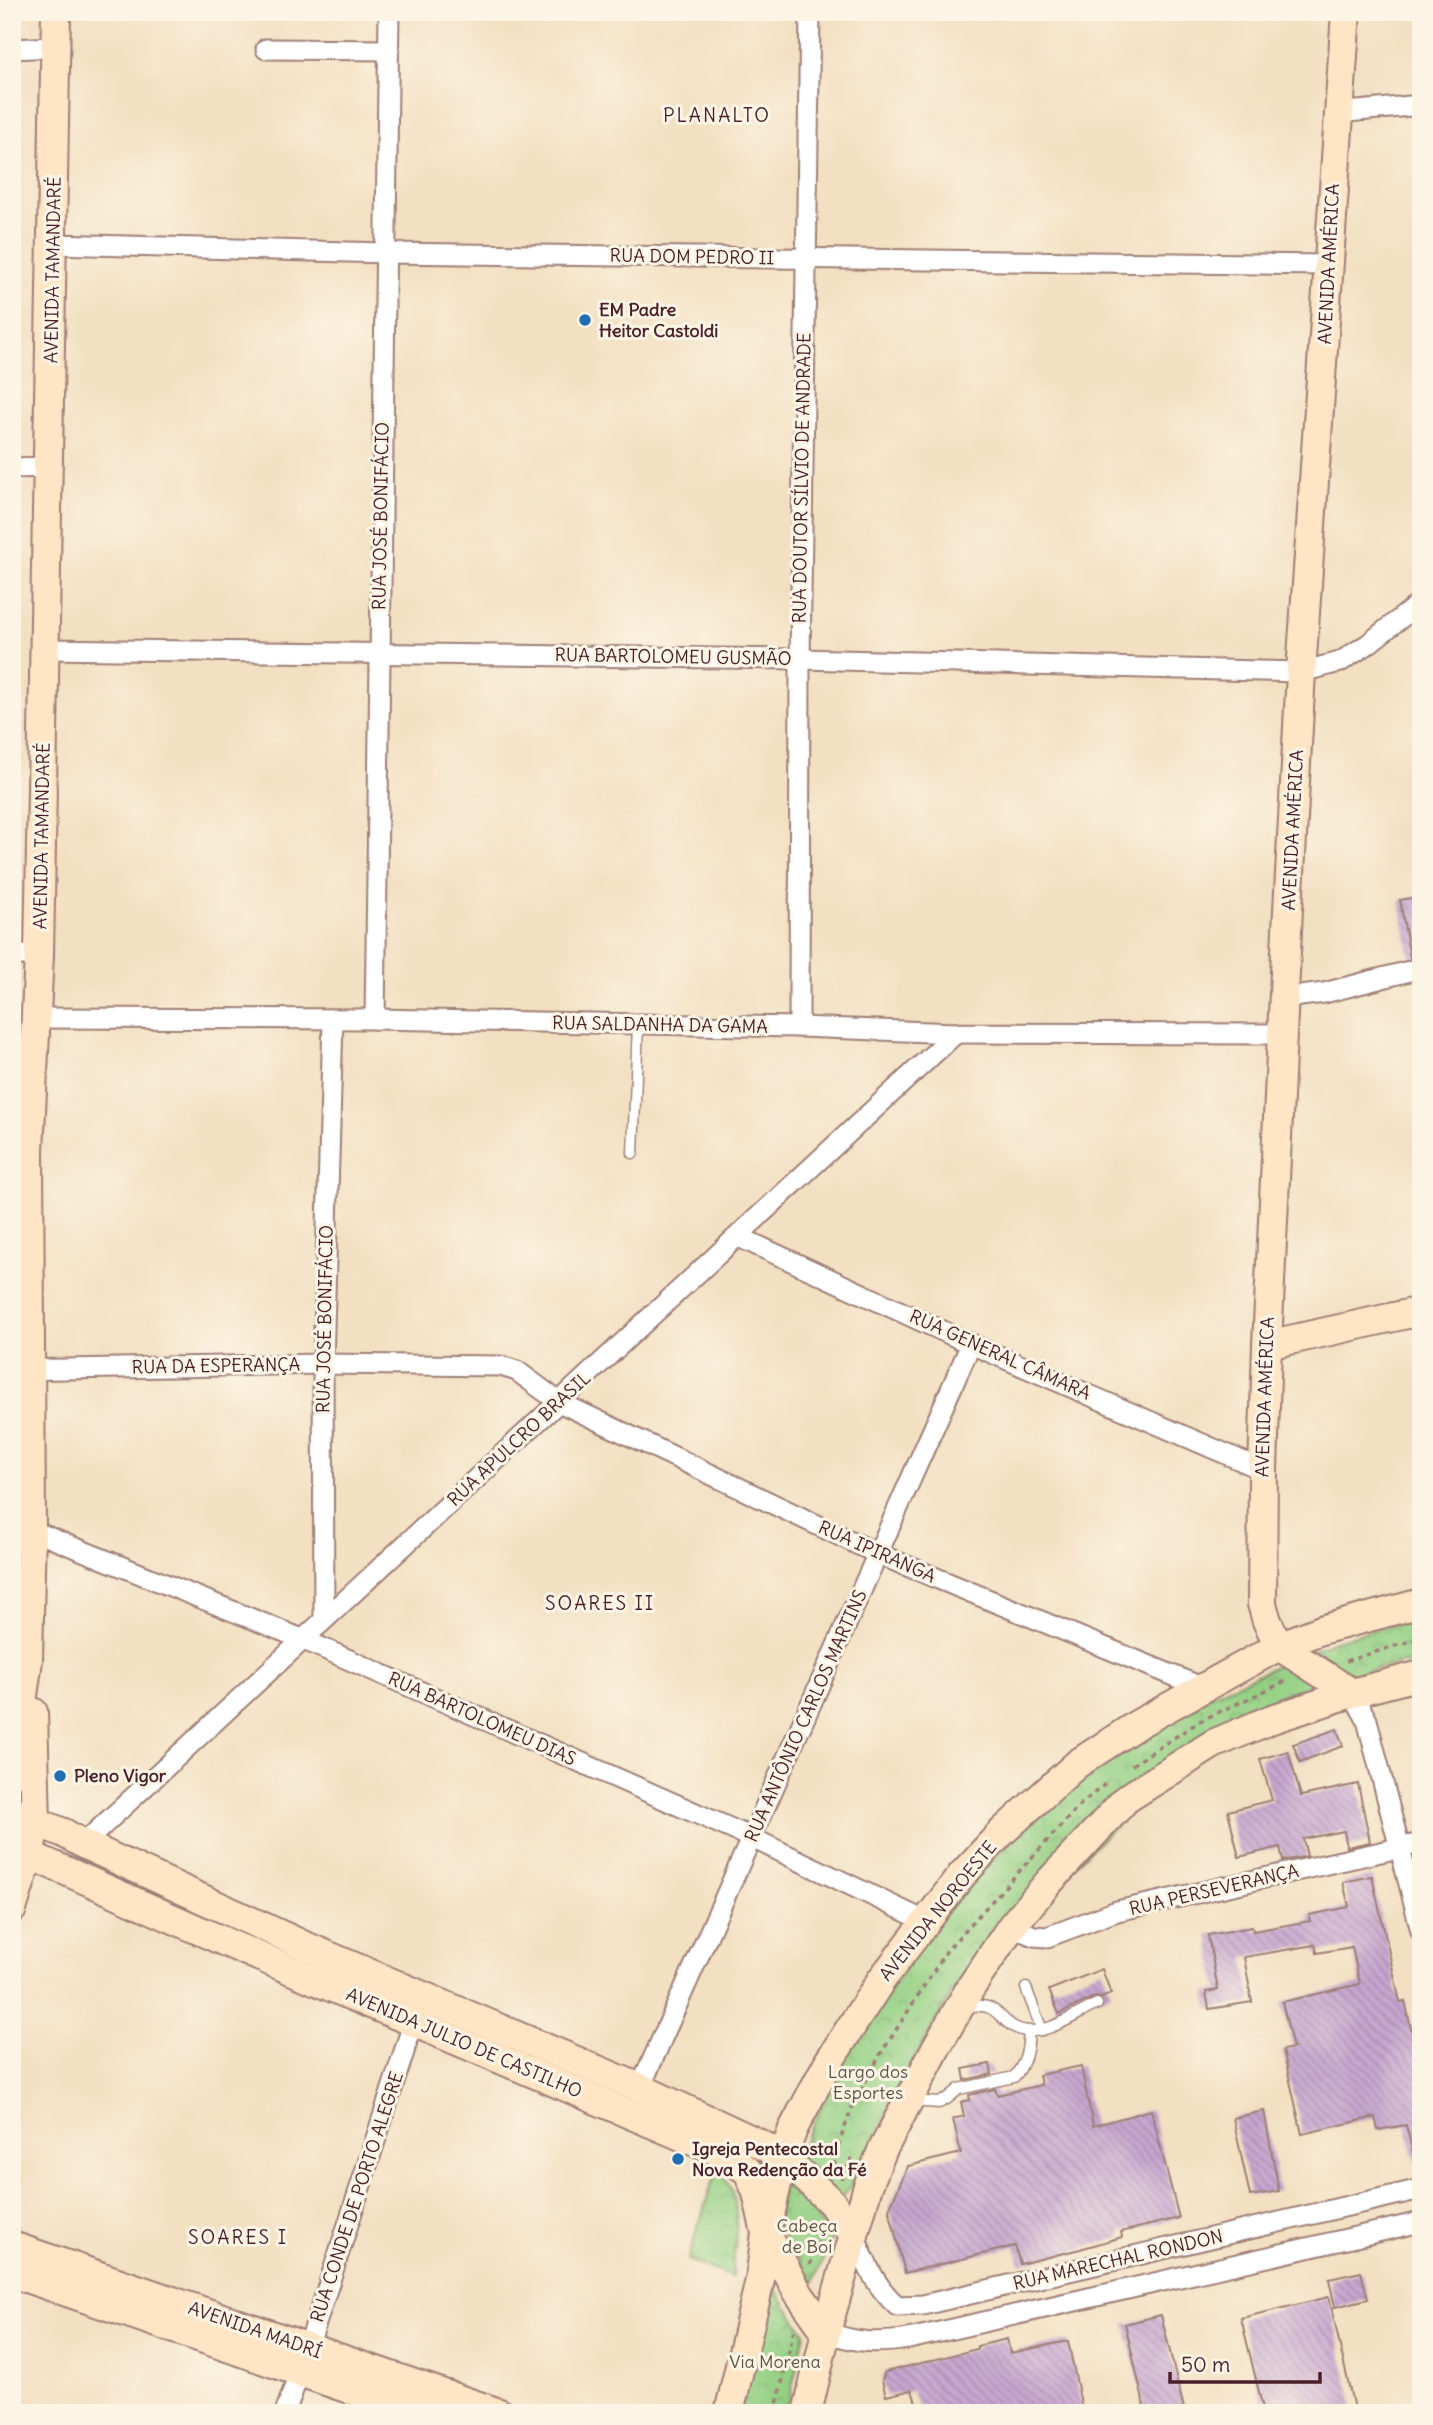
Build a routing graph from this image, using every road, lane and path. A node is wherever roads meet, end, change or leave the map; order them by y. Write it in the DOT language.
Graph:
graph roads {
  1 [pos="56,12"];
  2 [pos="389,12"];
  3 [pos="810,12"];
  4 [pos="1346,12"];
  5 [pos="55,47"];
  6 [pos="266,48"];
  7 [pos="12,49"];
  8 [pos="389,50"];
  9 [pos="1421,105"];
  10 [pos="1338,113"];
  11 [pos="54,244"];
  12 [pos="386,253"];
  13 [pos="805,259"];
  14 [pos="1329,265"];
  15 [pos="49,467"];
  16 [pos="12,468"];
  17 [pos="1421,602"];
  18 [pos="45,649"];
  19 [pos="379,654"];
  20 [pos="800,659"];
  21 [pos="1301,672"];
  22 [pos="26,955"];
  23 [pos="1421,968"];
  24 [pos="1285,998"];
  25 [pos="37,1018"];
  26 [pos="375,1019"];
  27 [pos="333,1020"];
  28 [pos="638,1024"];
  29 [pos="799,1027"];
  30 [pos="956,1033"];
  31 [pos="1283,1034"];
  32 [pos="20,1151"];
  33 [pos="634,1153"];
  34 [pos="739,1237"];
  35 [pos="1421,1311"];
  36 [pos="971,1344"];
  37 [pos="1267,1345"];
  38 [pos="323,1364"];
  39 [pos="21,1370"];
  40 [pos="559,1402"];
  41 [pos="1263,1469"];
  42 [pos="30,1530"];
  43 [pos="878,1554"];
  44 [pos="1421,1603"];
  45 [pos="324,1618"];
  46 [pos="1421,1638"];
  47 [pos="302,1639"];
  48 [pos="1279,1646"];
  49 [pos="28,1660"];
  50 [pos="1343,1661"];
  51 [pos="1421,1675"];
  52 [pos="1201,1687"];
  53 [pos="1352,1693"];
  54 [pos="12,1774"];
  55 [pos="24,1817"];
  56 [pos="752,1838"];
  57 [pos="1421,1843"];
  58 [pos="83,1844"];
  59 [pos="1401,1848"];
  60 [pos="21,1851"];
  61 [pos="12,1909"];
  62 [pos="927,1922"];
  63 [pos="1011,1927"];
  64 [pos="1421,1931"];
  65 [pos="1026,1988"];
  66 [pos="1097,2004"];
  67 [pos="960,2005"];
  68 [pos="414,2021"];
  69 [pos="1042,2030"];
  70 [pos="1028,2032"];
  71 [pos="640,2088"];
  72 [pos="909,2099"];
  73 [pos="783,2157"];
  74 [pos="1421,2189"];
  75 [pos="1421,2222"];
  76 [pos="766,2233"];
  77 [pos="855,2235"];
  78 [pos="12,2246"];
  79 [pos="12,2273"];
  80 [pos="826,2332"];
  81 [pos="304,2360"];
  82 [pos="814,2410"];
  83 [pos="285,2413"];
  84 [pos="419,2413"];
  85 [pos="499,2413"];
  86 [pos="729,2413"];
  1 -- 5 [label="main road, AVENIDA TAMANDARÉ"];
  2 -- 8 [label="street, RUA JOSÉ BONIFÁCIO"];
  3 -- 13 [label="street, RUA DOUTOR SÍLVIO DE ANDRADE"];
  4 -- 10 [label="main road, AVENIDA AMÉRICA"];
  5 -- 7 [label="street"];
  5 -- 11 [label="main road, AVENIDA TAMANDARÉ"];
  6 -- 8 [label="street"];
  8 -- 12 [label="street, RUA JOSÉ BONIFÁCIO"];
  9 -- 10 [label="street"];
  10 -- 14 [label="main road, AVENIDA AMÉRICA"];
  11 -- 12 [label="street, RUA DOM PEDRO II"];
  11 -- 15 [label="main road, AVENIDA TAMANDARÉ"];
  12 -- 13 [label="street, RUA DOM PEDRO II"];
  12 -- 19 [label="street, RUA JOSÉ BONIFÁCIO"];
  13 -- 14 [label="street, RUA DOM PEDRO II"];
  13 -- 20 [label="street, RUA DOUTOR SÍLVIO DE ANDRADE"];
  14 -- 21 [label="main road, AVENIDA AMÉRICA"];
  15 -- 16 [label="street"];
  15 -- 18 [label="main road, AVENIDA TAMANDARÉ"];
  17 -- 21 [label="street, RUA BARTOLOMEU GUSMÃO"];
  18 -- 19 [label="street, RUA BARTOLOMEU GUSMÃO"];
  18 -- 22 [label="main road, AVENIDA TAMANDARÉ"];
  19 -- 20 [label="street, RUA BARTOLOMEU GUSMÃO"];
  19 -- 26 [label="street, RUA JOSÉ BONIFÁCIO"];
  20 -- 21 [label="street, RUA BARTOLOMEU GUSMÃO"];
  20 -- 29 [label="street, RUA DOUTOR SÍLVIO DE ANDRADE"];
  21 -- 24 [label="main road, AVENIDA AMÉRICA"];
  22 -- 25 [label="main road, AVENIDA TAMANDARÉ"];
  23 -- 24 [label="street"];
  24 -- 31 [label="main road, AVENIDA AMÉRICA"];
  25 -- 27 [label="street, RUA SALDANHA DA GAMA"];
  25 -- 32 [label="main road, AVENIDA TAMANDARÉ"];
  26 -- 27 [label="street, RUA SALDANHA DA GAMA"];
  26 -- 28 [label="street, RUA SALDANHA DA GAMA"];
  27 -- 38 [label="street, RUA JOSÉ BONIFÁCIO"];
  28 -- 29 [label="street, RUA SALDANHA DA GAMA"];
  28 -- 33 [label="lane"];
  29 -- 30 [label="street, RUA SALDANHA DA GAMA"];
  30 -- 31 [label="street, RUA SALDANHA DA GAMA"];
  30 -- 34 [label="street, RUA APULCRO BRASIL"];
  31 -- 37 [label="main road, AVENIDA AMÉRICA"];
  32 -- 39 [label="main road, AVENIDA TAMANDARÉ"];
  34 -- 36 [label="street, RUA GENERAL CÂMARA"];
  34 -- 40 [label="street, RUA APULCRO BRASIL"];
  35 -- 37 [label="main road"];
  36 -- 41 [label="street, RUA GENERAL CÂMARA"];
  36 -- 43 [label="street, RUA ANTÔNIO CARLOS MARTINS"];
  37 -- 41 [label="main road, AVENIDA AMÉRICA"];
  38 -- 39 [label="street, RUA DA ESPERANÇA"];
  38 -- 40 [label="street, RUA DA ESPERANÇA"];
  38 -- 45 [label="street, RUA JOSÉ BONIFÁCIO"];
  39 -- 42 [label="main road, AVENIDA TAMANDARÉ"];
  40 -- 43 [label="street, RUA IPIRANGA"];
  40 -- 45 [label="street, RUA APULCRO BRASIL"];
  41 -- 48 [label="main road, AVENIDA AMÉRICA"];
  42 -- 47 [label="street, RUA BARTOLOMEU DIAS"];
  42 -- 49 [label="main road, AVENIDA TAMANDARÉ"];
  43 -- 52 [label="street, RUA IPIRANGA"];
  43 -- 56 [label="street, RUA ANTÔNIO CARLOS MARTINS"];
  44 -- 48 [label="main road, AVENIDA NOROESTE"];
  45 -- 47 [label="street, RUA APULCRO BRASIL"];
  46 -- 50 [label="path"];
  47 -- 56 [label="street, RUA BARTOLOMEU DIAS"];
  47 -- 58 [label="street, RUA APULCRO BRASIL"];
  48 -- 52 [label="main road, AVENIDA NOROESTE"];
  48 -- 53 [label="main road"];
  49 -- 54 [label="main road, AVENIDA TAMANDARÉ"];
  49 -- 55 [label="main road, AVENIDA TAMANDARÉ"];
  51 -- 53 [label="main road"];
  52 -- 62 [label="main road, AVENIDA NOROESTE"];
  53 -- 59 [label="street"];
  53 -- 63 [label="main road"];
  55 -- 58 [label="main road, AVENIDA JULIO DE CASTILHO"];
  55 -- 60 [label="main road, AVENIDA TAMANDARÉ"];
  56 -- 62 [label="street, RUA BARTOLOMEU DIAS"];
  56 -- 71 [label="street, RUA ANTÔNIO CARLOS MARTINS"];
  57 -- 59 [label="street, RUA PERSEVERANÇA"];
  58 -- 71 [label="main road, AVENIDA JULIO DE CASTILHO"];
  59 -- 63 [label="street, RUA PERSEVERANÇA"];
  59 -- 64 [label="street"];
  60 -- 61 [label="main road, AVENIDA TAMANDARÉ"];
  60 -- 68 [label="main road, AVENIDA JULIO DE CASTILHO"];
  62 -- 73 [label="main road, AVENIDA NOROESTE"];
  63 -- 67 [label="main road"];
  65 -- 69 [label="lane"];
  66 -- 69 [label="lane"];
  67 -- 70 [label="lane"];
  67 -- 72 [label="main road"];
  68 -- 76 [label="main road, AVENIDA JULIO DE CASTILHO"];
  68 -- 81 [label="street, RUA CONDE DE PORTO ALEGRE"];
  69 -- 70 [label="lane"];
  70 -- 72 [label="lane"];
  71 -- 73 [label="main road, AVENIDA JULIO DE CASTILHO"];
  72 -- 77 [label="main road"];
  73 -- 76 [label="main road, AVENIDA NOROESTE"];
  73 -- 77 [label="main road, AVENIDA JULIO DE CASTILHO"];
  74 -- 77 [label="street, RUA MARECHAL RONDON"];
  75 -- 80 [label="street, RUA MARECHAL RONDON"];
  76 -- 80 [label="main road, AVENIDA JULIO DE CASTILHO"];
  76 -- 86 [label="main road"];
  77 -- 80 [label="main road"];
  78 -- 81 [label="main road, AVENIDA MADRÍ"];
  79 -- 81 [label="main road, AVENIDA MADRÍ"];
  80 -- 82 [label="main road"];
  81 -- 83 [label="street, RUA CONDE DE PORTO ALEGRE"];
  81 -- 84 [label="main road, AVENIDA MADRÍ"];
  81 -- 85 [label="main road, AVENIDA MADRÍ"];
}
